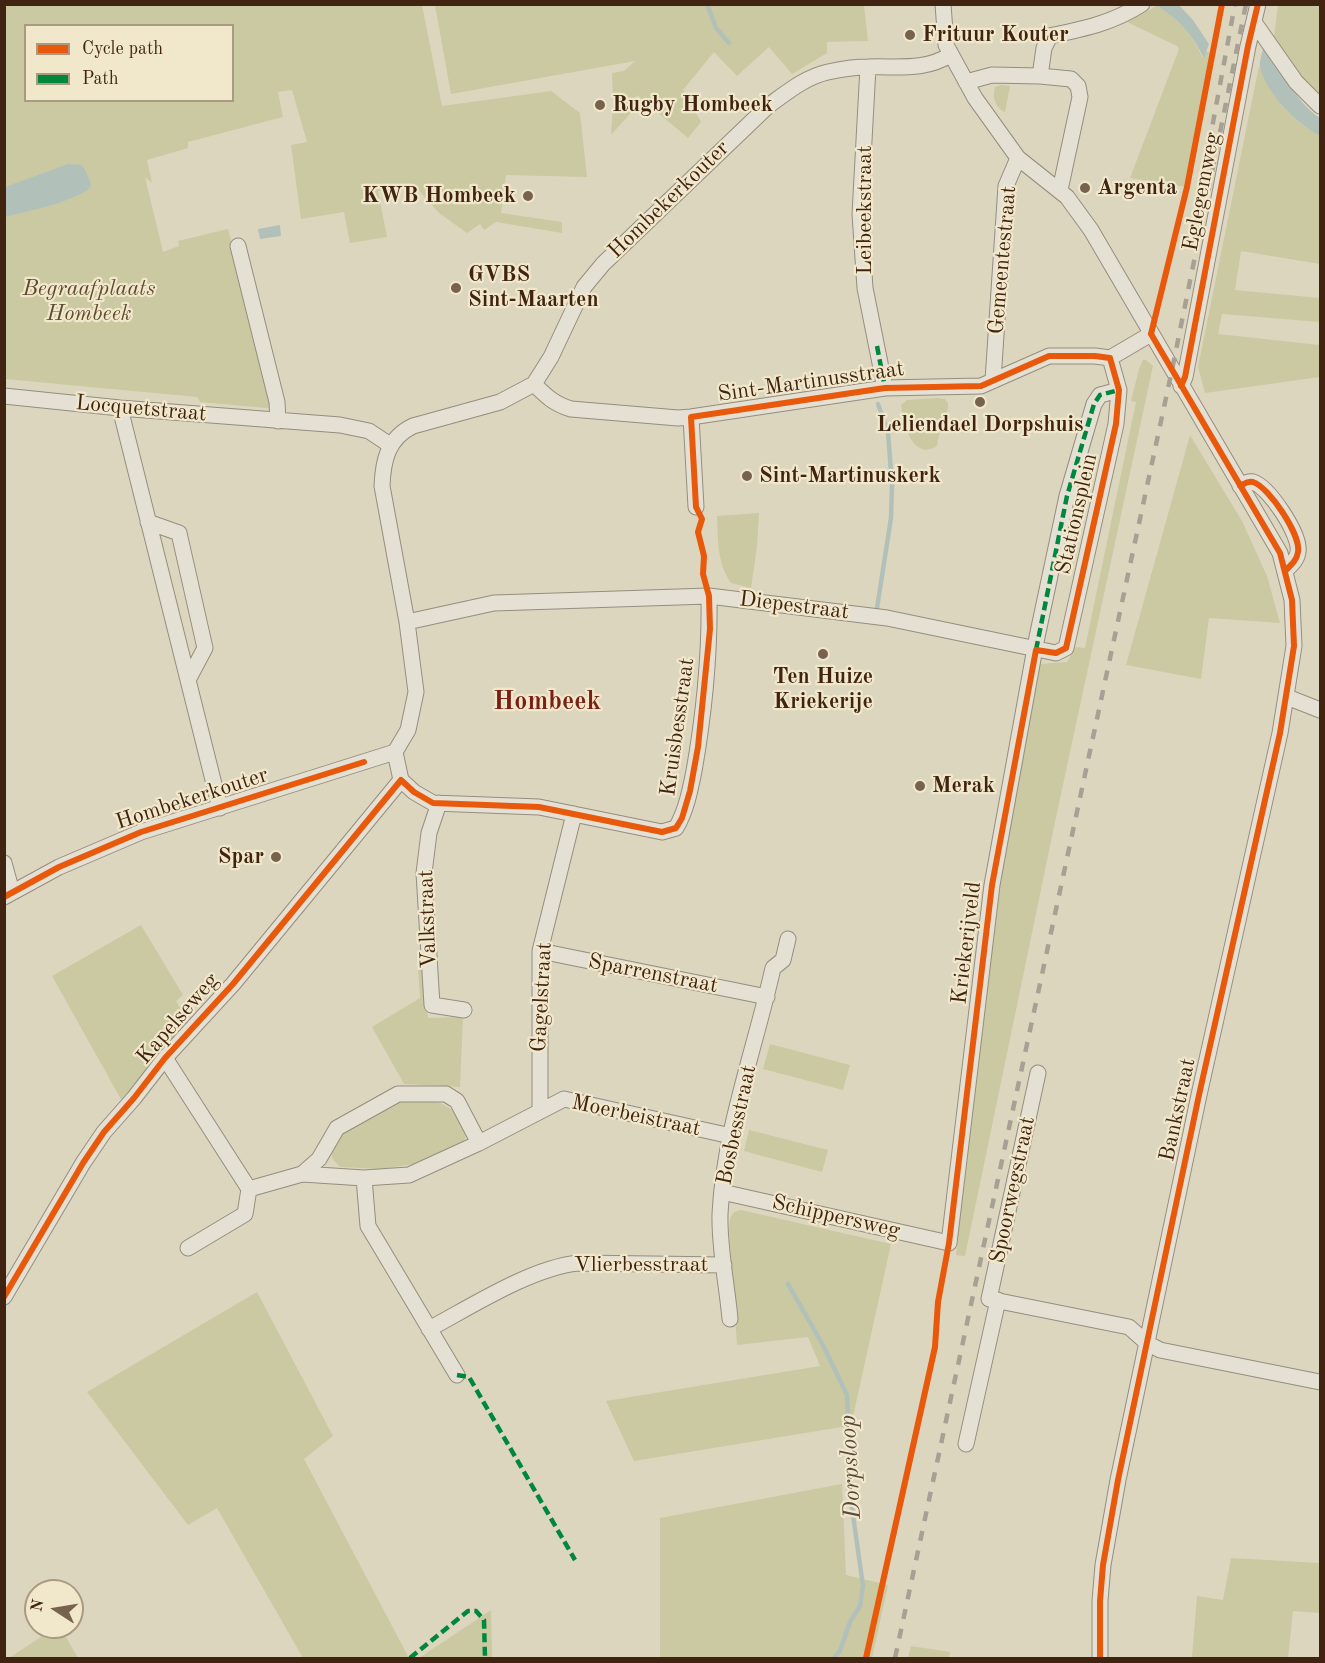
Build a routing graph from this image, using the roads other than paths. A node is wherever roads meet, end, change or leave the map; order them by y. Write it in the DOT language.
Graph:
graph roads {
  1 [pos="943,4"];
  2 [pos="1142,4"];
  3 [pos="1258,4"];
  4 [pos="1254,22"];
  5 [pos="950,55"];
  6 [pos="868,67"];
  7 [pos="1040,76"];
  8 [pos="966,82"];
  9 [pos="1320,106"];
  10 [pos="1018,158"];
  11 [pos="1060,190"];
  12 [pos="238,246"];
  13 [pos="1151,334"];
  14 [pos="1110,358"];
  15 [pos="993,380"];
  16 [pos="534,384"];
  17 [pos="1181,386"];
  18 [pos="885,388"];
  19 [pos="1119,390"];
  20 [pos="4,396"];
  21 [pos="120,408"];
  22 [pos="691,417"];
  23 [pos="278,421"];
  24 [pos="390,445"];
  25 [pos="1240,486"];
  26 [pos="696,507"];
  27 [pos="148,522"];
  28 [pos="1285,571"];
  29 [pos="709,596"];
  30 [pos="407,622"];
  31 [pos="1036,650"];
  32 [pos="188,680"];
  33 [pos="1287,697"];
  34 [pos="1320,710"];
  35 [pos="395,752"];
  36 [pos="401,780"];
  37 [pos="439,803"];
  38 [pos="220,808"];
  39 [pos="574,814"];
  40 [pos="4,863"];
  41 [pos="8,894"];
  42 [pos="789,939"];
  43 [pos="540,951"];
  44 [pos="766,997"];
  45 [pos="464,1010"];
  46 [pos="165,1058"];
  47 [pos="1038,1073"];
  48 [pos="540,1111"];
  49 [pos="731,1136"];
  50 [pos="479,1143"];
  51 [pos="302,1174"];
  52 [pos="364,1178"];
  53 [pos="249,1189"];
  54 [pos="722,1192"];
  55 [pos="949,1243"];
  56 [pos="188,1248"];
  57 [pos="724,1265"];
  58 [pos="4,1297"];
  59 [pos="998,1300"];
  60 [pos="730,1319"];
  61 [pos="429,1329"];
  62 [pos="1147,1343"];
  63 [pos="457,1375"];
  64 [pos="1320,1382"];
  65 [pos="966,1444"];
  66 [pos="1100,1659"];
  1 -- 5 [label="street, Gemeentestraat"];
  2 -- 7 [label="street"];
  3 -- 4 [label="street, Eglegemweg"];
  4 -- 9 [label="street"];
  4 -- 17 [label="street, Eglegemweg"];
  5 -- 6 [label="street, Hombekerkouter"];
  5 -- 8 [label="street, Gemeentestraat"];
  6 -- 16 [label="street, Hombekerkouter"];
  6 -- 18 [label="street, Leibeekstraat"];
  7 -- 8 [label="street"];
  7 -- 11 [label="street"];
  8 -- 10 [label="street, Gemeentestraat"];
  10 -- 11 [label="street, Bankstraat"];
  10 -- 15 [label="street, Gemeentestraat"];
  11 -- 13 [label="street, Bankstraat"];
  12 -- 23 [label="street"];
  13 -- 14 [label="street"];
  13 -- 17 [label="street, Bankstraat"];
  14 -- 15 [label="street, Sint-Martinusstraat"];
  14 -- 19 [label="street, Stationsplein"];
  15 -- 18 [label="street, Sint-Martinusstraat"];
  16 -- 22 [label="street, Sint-Martinusstraat"];
  16 -- 24 [label="street, Hombekerkouter"];
  17 -- 25 [label="street, Bankstraat"];
  18 -- 22 [label="street, Sint-Martinusstraat"];
  19 -- 31 [label="street, Stationsplein"];
  19 -- 31 [label="street, Stationsplein"];
  20 -- 21 [label="street, Locquetstraat"];
  21 -- 23 [label="street, Locquetstraat"];
  21 -- 27 [label="street"];
  22 -- 26 [label="street"];
  23 -- 24 [label="street, Locquetstraat"];
  24 -- 30 [label="street"];
  25 -- 28 [label="street, Bankstraat"];
  25 -- 28 [label="street"];
  27 -- 32 [label="street"];
  27 -- 32 [label="street"];
  28 -- 33 [label="street, Bankstraat"];
  29 -- 30 [label="street, Diepestraat"];
  29 -- 31 [label="street, Diepestraat"];
  29 -- 39 [label="street, Kruisbesstraat"];
  30 -- 35 [label="street"];
  31 -- 55 [label="street, Kriekerijveld"];
  32 -- 38 [label="street"];
  33 -- 34 [label="street"];
  33 -- 62 [label="street, Bankstraat"];
  35 -- 36 [label="street"];
  35 -- 38 [label="street, Hombekerkouter"];
  36 -- 37 [label="street, Kruisbesstraat"];
  36 -- 46 [label="street, Kapelseweg"];
  37 -- 39 [label="street, Kruisbesstraat"];
  37 -- 45 [label="street, Valkstraat"];
  38 -- 41 [label="street, Hombekerkouter"];
  39 -- 43 [label="street, Gagelstraat"];
  40 -- 41 [label="street"];
  42 -- 44 [label="street, Bosbesstraat"];
  43 -- 44 [label="street, Sparrenstraat"];
  43 -- 48 [label="street, Gagelstraat"];
  44 -- 49 [label="street, Bosbesstraat"];
  46 -- 53 [label="street"];
  46 -- 58 [label="street, Kapelseweg"];
  47 -- 59 [label="street, Spoorwegstraat"];
  48 -- 49 [label="street, Moerbeistraat"];
  48 -- 50 [label="street, Moerbeistraat"];
  49 -- 54 [label="street, Bosbesstraat"];
  50 -- 51 [label="street, Moerbeistraat"];
  50 -- 52 [label="street, Moerbeistraat"];
  51 -- 52 [label="street, Moerbeistraat"];
  51 -- 53 [label="street, Moerbeistraat"];
  52 -- 61 [label="street"];
  53 -- 56 [label="street"];
  54 -- 55 [label="street, Schippersweg"];
  54 -- 57 [label="street, Bosbesstraat"];
  57 -- 60 [label="street, Bosbesstraat"];
  57 -- 61 [label="street, Vlierbesstraat"];
  59 -- 62 [label="street"];
  59 -- 65 [label="street, Spoorwegstraat"];
  61 -- 63 [label="street"];
  62 -- 64 [label="street"];
  62 -- 66 [label="street, Bankstraat"];
}
